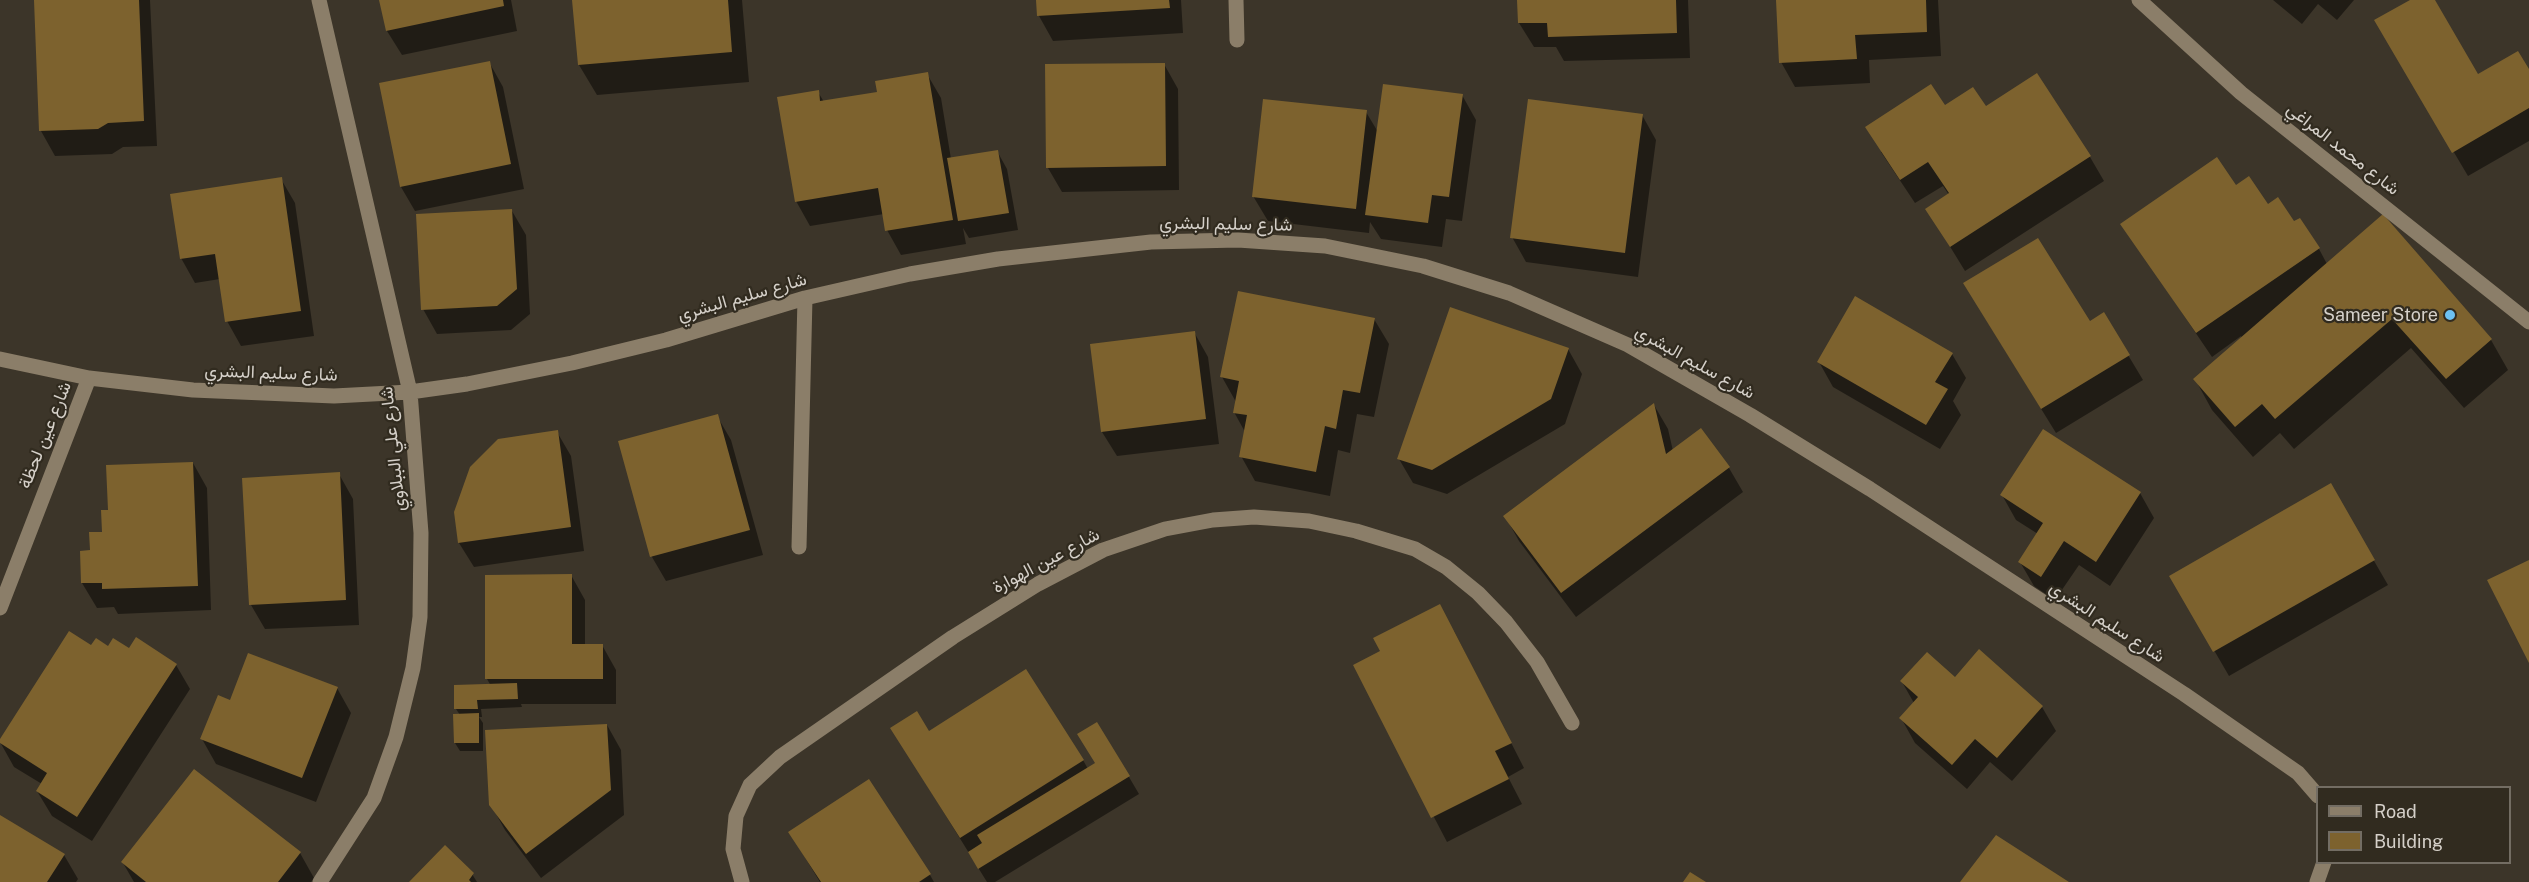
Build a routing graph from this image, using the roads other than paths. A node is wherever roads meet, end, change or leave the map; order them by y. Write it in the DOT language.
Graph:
graph roads {
  1 [pos="319,0"];
  2 [pos="1236,0"];
  3 [pos="2139,0"];
  4 [pos="1237,40"];
  5 [pos="805,298"];
  6 [pos="2529,322"];
  7 [pos="0,359"];
  8 [pos="89,378"];
  9 [pos="410,392"];
  10 [pos="799,547"];
  11 [pos="0,608"];
  12 [pos="1572,723"];
  13 [pos="2316,794"];
  14 [pos="2323,864"];
  15 [pos="320,882"];
  16 [pos="742,882"];
  17 [pos="2316,882"];
  1 -- 9 [label="street, شارع علي الببلاوي"];
  2 -- 4 [label="street"];
  3 -- 6 [label="street, شارع محمد المراغي"];
  5 -- 9 [label="street, شارع سليم البشري"];
  5 -- 10 [label="street"];
  5 -- 13 [label="street, شارع سليم البشري"];
  7 -- 8 [label="street, شارع سليم البشري"];
  8 -- 9 [label="street, شارع سليم البشري"];
  8 -- 11 [label="street, شارع عين لحظة"];
  9 -- 15 [label="street, شارع علي الببلاوي"];
  12 -- 16 [label="street, شارع عين الهوارة"];
  14 -- 17 [label="street"];
}
